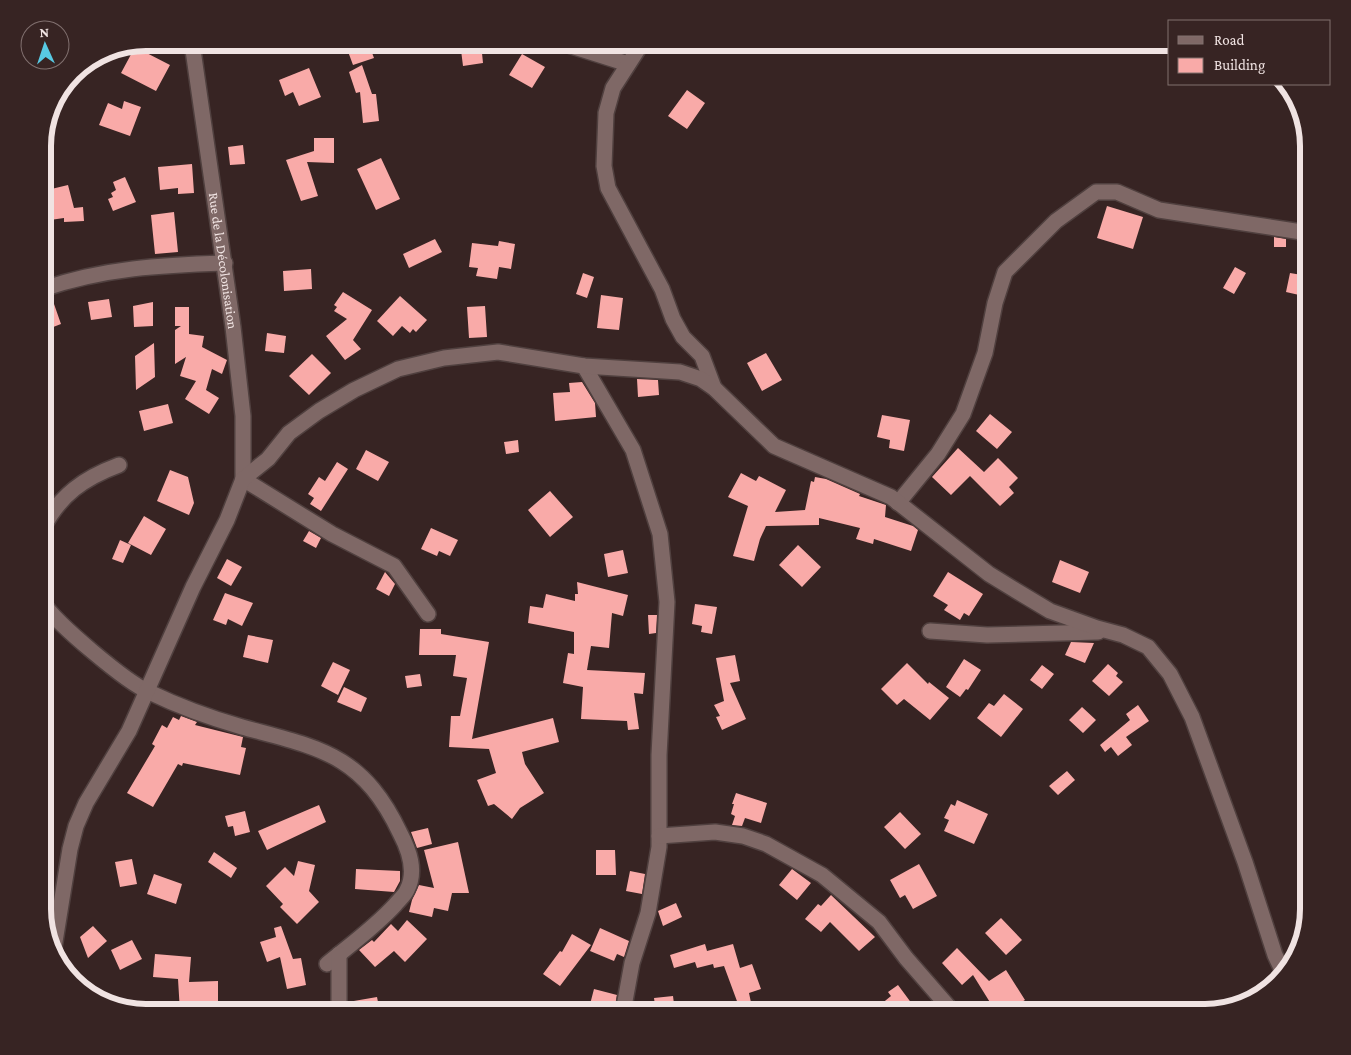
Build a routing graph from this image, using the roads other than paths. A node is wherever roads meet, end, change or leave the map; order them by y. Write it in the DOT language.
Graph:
graph roads {
  1 [pos="193,51"];
  2 [pos="589,51"];
  3 [pos="636,51"];
  4 [pos="628,64"];
  5 [pos="1300,232"];
  6 [pos="225,263"];
  7 [pos="51,287"];
  8 [pos="584,366"];
  9 [pos="714,388"];
  10 [pos="119,465"];
  11 [pos="243,479"];
  12 [pos="898,503"];
  13 [pos="51,515"];
  14 [pos="51,614"];
  15 [pos="428,614"];
  16 [pos="930,631"];
  17 [pos="1114,632"];
  18 [pos="148,692"];
  19 [pos="659,836"];
  20 [pos="56,937"];
  21 [pos="339,954"];
  22 [pos="327,964"];
  23 [pos="1280,966"];
  24 [pos="339,1004"];
  25 [pos="624,1004"];
  26 [pos="945,1004"];
  1 -- 6 [label="street, Rue de la Décolonisation"];
  2 -- 4 [label="street"];
  3 -- 4 [label="street"];
  4 -- 9 [label="street"];
  5 -- 12 [label="street"];
  6 -- 7 [label="street"];
  6 -- 11 [label="street, Rue de la Décolonisation"];
  8 -- 9 [label="street"];
  8 -- 11 [label="street"];
  8 -- 19 [label="street"];
  9 -- 12 [label="street"];
  10 -- 13 [label="street"];
  11 -- 15 [label="street"];
  11 -- 18 [label="street"];
  12 -- 17 [label="street"];
  14 -- 18 [label="street"];
  16 -- 17 [label="street"];
  17 -- 23 [label="street"];
  18 -- 20 [label="street"];
  18 -- 21 [label="street"];
  19 -- 25 [label="street"];
  19 -- 26 [label="street"];
  21 -- 22 [label="street"];
  21 -- 24 [label="street"];
}
